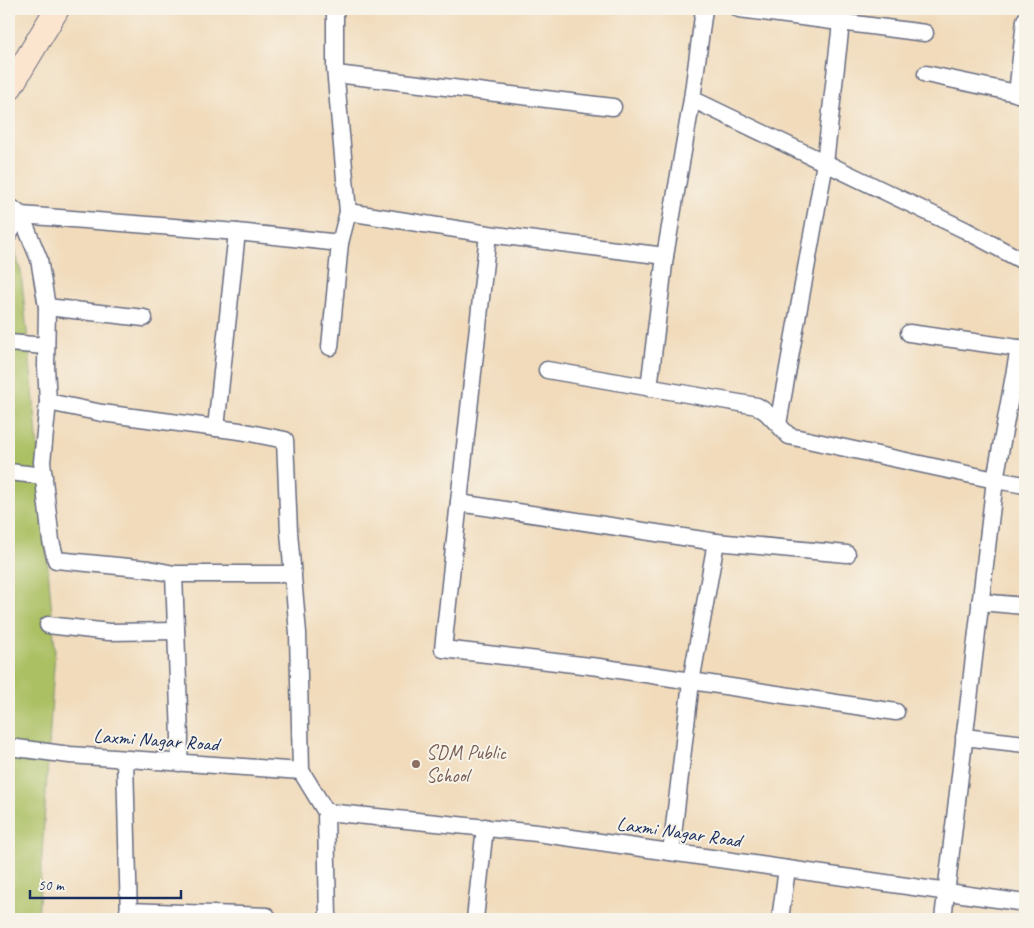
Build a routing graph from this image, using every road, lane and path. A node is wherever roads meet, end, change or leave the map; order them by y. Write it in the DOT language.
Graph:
graph roads {
  1 [pos="57,9"];
  2 [pos="335,9"];
  3 [pos="704,9"];
  4 [pos="739,9"];
  5 [pos="1025,20"];
  6 [pos="841,23"];
  7 [pos="925,33"];
  8 [pos="336,74"];
  9 [pos="926,74"];
  10 [pos="9,89"];
  11 [pos="1021,94"];
  12 [pos="692,99"];
  13 [pos="613,107"];
  14 [pos="825,163"];
  15 [pos="15,210"];
  16 [pos="348,212"];
  17 [pos="237,232"];
  18 [pos="9,234"];
  19 [pos="488,234"];
  20 [pos="340,243"];
  21 [pos="665,256"];
  22 [pos="1025,262"];
  23 [pos="46,307"];
  24 [pos="144,318"];
  25 [pos="909,333"];
  26 [pos="9,342"];
  27 [pos="46,346"];
  28 [pos="330,347"];
  29 [pos="1022,349"];
  30 [pos="547,370"];
  31 [pos="649,388"];
  32 [pos="48,402"];
  33 [pos="778,424"];
  34 [pos="216,428"];
  35 [pos="9,472"];
  36 [pos="44,476"];
  37 [pos="994,480"];
  38 [pos="1025,485"];
  39 [pos="459,502"];
  40 [pos="716,542"];
  41 [pos="847,554"];
  42 [pos="174,574"];
  43 [pos="292,574"];
  44 [pos="980,602"];
  45 [pos="1025,606"];
  46 [pos="48,625"];
  47 [pos="176,631"];
  48 [pos="691,682"];
  49 [pos="896,712"];
  50 [pos="964,737"];
  51 [pos="1025,744"];
  52 [pos="9,748"];
  53 [pos="125,760"];
  54 [pos="179,763"];
  55 [pos="301,772"];
  56 [pos="326,812"];
  57 [pos="485,827"];
  58 [pos="671,852"];
  59 [pos="787,869"];
  60 [pos="946,892"];
  61 [pos="1025,903"];
  62 [pos="128,915"];
  63 [pos="267,916"];
  64 [pos="328,919"];
  65 [pos="475,919"];
  66 [pos="780,919"];
  67 [pos="942,919"];
  1 -- 10 [label="street"];
  2 -- 8 [label="street"];
  3 -- 12 [label="street"];
  4 -- 6 [label="street"];
  5 -- 11 [label="street"];
  6 -- 7 [label="street"];
  6 -- 14 [label="street"];
  8 -- 13 [label="street"];
  8 -- 16 [label="street"];
  9 -- 11 [label="street"];
  12 -- 14 [label="street"];
  12 -- 21 [label="street"];
  14 -- 22 [label="street"];
  14 -- 33 [label="street"];
  15 -- 17 [label="street"];
  15 -- 18 [label="street"];
  15 -- 23 [label="street"];
  16 -- 19 [label="street"];
  16 -- 20 [label="street"];
  17 -- 20 [label="street"];
  17 -- 34 [label="street"];
  19 -- 21 [label="street"];
  19 -- 39 [label="street"];
  20 -- 28 [label="street"];
  21 -- 31 [label="street"];
  23 -- 24 [label="street"];
  23 -- 27 [label="street"];
  25 -- 29 [label="street"];
  26 -- 27 [label="street"];
  27 -- 32 [label="street"];
  29 -- 37 [label="street"];
  30 -- 31 [label="street"];
  31 -- 33 [label="street"];
  32 -- 34 [label="street"];
  32 -- 36 [label="street"];
  33 -- 37 [label="street"];
  34 -- 43 [label="street"];
  35 -- 36 [label="street"];
  36 -- 42 [label="street"];
  37 -- 38 [label="street"];
  37 -- 44 [label="street"];
  39 -- 40 [label="street"];
  39 -- 48 [label="street"];
  40 -- 41 [label="street"];
  40 -- 48 [label="street"];
  42 -- 43 [label="street"];
  42 -- 47 [label="street"];
  43 -- 55 [label="street"];
  44 -- 45 [label="street"];
  44 -- 50 [label="street"];
  46 -- 47 [label="street"];
  47 -- 54 [label="street"];
  48 -- 49 [label="street"];
  48 -- 58 [label="street"];
  50 -- 51 [label="street"];
  50 -- 60 [label="street"];
  52 -- 53 [label="street, Laxmi Nagar Road"];
  53 -- 54 [label="street, Laxmi Nagar Road"];
  53 -- 62 [label="street"];
  54 -- 55 [label="street, Laxmi Nagar Road"];
  55 -- 56 [label="street"];
  56 -- 57 [label="street, Laxmi Nagar Road"];
  56 -- 64 [label="street"];
  57 -- 58 [label="street, Laxmi Nagar Road"];
  57 -- 65 [label="street"];
  58 -- 59 [label="street, Laxmi Nagar Road"];
  59 -- 60 [label="street, Laxmi Nagar Road"];
  59 -- 66 [label="street"];
  60 -- 61 [label="street, Laxmi Nagar Road"];
  60 -- 67 [label="street"];
  62 -- 63 [label="street"];
}
